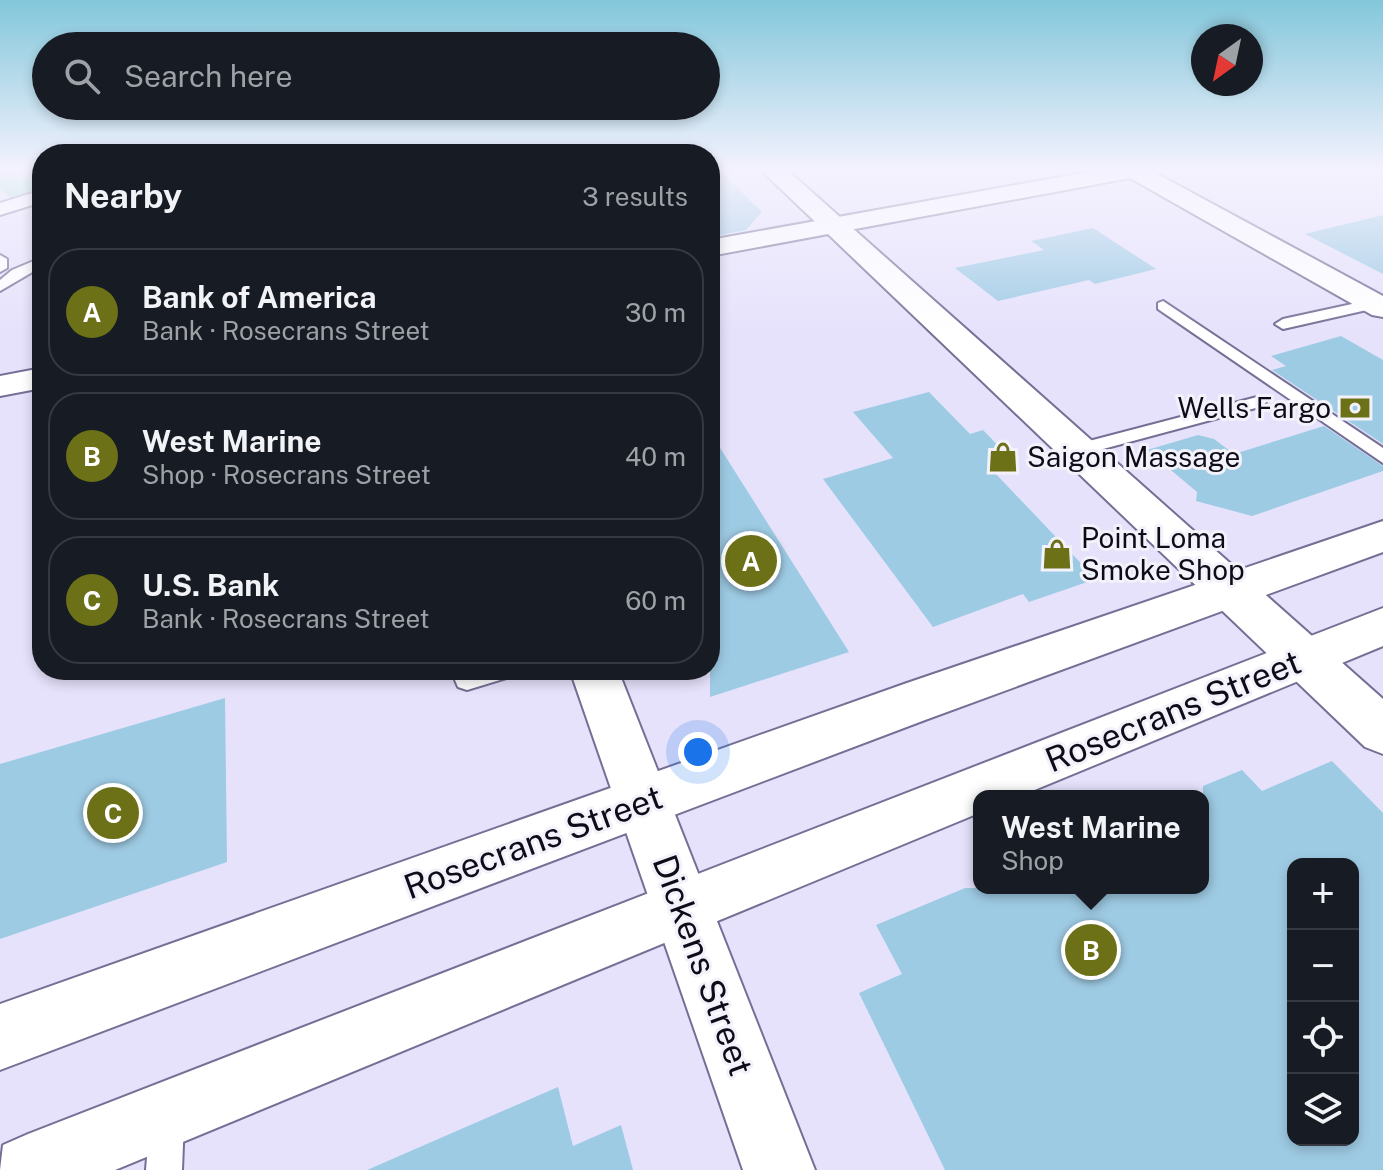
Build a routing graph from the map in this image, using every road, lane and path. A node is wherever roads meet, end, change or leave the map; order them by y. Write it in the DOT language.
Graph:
graph roads {
  1 [pos="831,224"];
  2 [pos="828,225"];
  3 [pos="1233,225"];
  4 [pos="720,246"];
  5 [pos="32,266"];
  6 [pos="1,274"];
  7 [pos="1163,306"];
  8 [pos="1379,306"];
  9 [pos="1283,324"];
  10 [pos="1236,334"];
  11 [pos="1212,340"];
  12 [pos="32,380"];
  13 [pos="0,386"];
  14 [pos="1257,402"];
  15 [pos="1077,450"];
  16 [pos="1383,457"];
  17 [pos="1383,536"];
  18 [pos="1227,590"];
  19 [pos="1383,626"];
  20 [pos="1303,659"];
  21 [pos="598,680"];
  22 [pos="1383,731"];
  23 [pos="975,790"];
  24 [pos="973,791"];
  25 [pos="642,802"];
  26 [pos="682,907"];
  27 [pos="0,1037"];
  28 [pos="166,1142"];
  29 [pos="28,1170"];
  30 [pos="779,1170"];
  1 -- 15 [label="main road"];
  2 -- 4 [label="main road"];
  3 -- 8 [label="main road"];
  5 -- 6 [label="lane"];
  7 -- 11 [label="lane"];
  8 -- 9 [label="lane"];
  10 -- 11 [label="lane"];
  11 -- 16 [label="lane"];
  12 -- 13 [label="main road"];
  14 -- 15 [label="lane"];
  15 -- 18 [label="main road"];
  17 -- 18 [label="main road, Rosecrans Street"];
  18 -- 20 [label="main road"];
  18 -- 25 [label="main road, Rosecrans Street"];
  19 -- 20 [label="main road, Rosecrans Street"];
  20 -- 22 [label="main road"];
  20 -- 23 [label="main road, Rosecrans Street"];
  21 -- 25 [label="main road, Dickens Street"];
  24 -- 26 [label="main road, Rosecrans Street"];
  25 -- 26 [label="main road, Dickens Street"];
  25 -- 27 [label="main road, Rosecrans Street"];
  26 -- 28 [label="main road, Rosecrans Street"];
  26 -- 30 [label="main road, Dickens Street"];
  28 -- 29 [label="main road, Rosecrans Street"];
}
